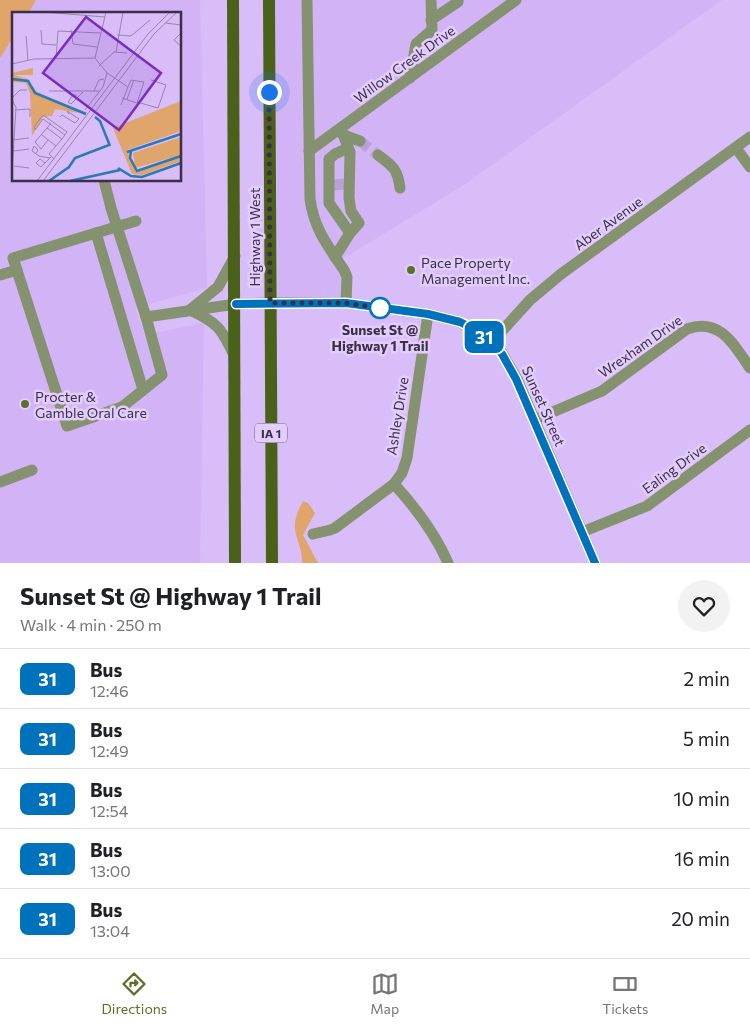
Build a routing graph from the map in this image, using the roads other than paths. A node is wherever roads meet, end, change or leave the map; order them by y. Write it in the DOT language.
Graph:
graph roads {
  1 [pos="234,0"];
  2 [pos="269,0"];
  3 [pos="307,0"];
  4 [pos="431,0"];
  5 [pos="458,0"];
  6 [pos="516,0"];
  7 [pos="431,20"];
  8 [pos="410,78"];
  9 [pos="342,132"];
  10 [pos="750,137"];
  11 [pos="360,141"];
  12 [pos="348,148"];
  13 [pos="736,148"];
  14 [pos="309,151"];
  15 [pos="378,155"];
  16 [pos="750,167"];
  17 [pos="104,181"];
  18 [pos="331,185"];
  19 [pos="310,186"];
  20 [pos="400,188"];
  21 [pos="136,221"];
  22 [pos="117,227"];
  23 [pos="96,233"];
  24 [pos="350,233"];
  25 [pos="235,256"];
  26 [pos="335,257"];
  27 [pos="17,270"];
  28 [pos="0,275"];
  29 [pos="270,303"];
  30 [pos="346,303"];
  31 [pos="236,304"];
  32 [pos="190,310"];
  33 [pos="428,314"];
  34 [pos="146,317"];
  35 [pos="492,342"];
  36 [pos="236,358"];
  37 [pos="750,368"];
  38 [pos="143,390"];
  39 [pos="534,420"];
  40 [pos="750,430"];
  41 [pos="32,470"];
  42 [pos="0,482"];
  43 [pos="394,484"];
  44 [pos="582,532"];
  45 [pos="313,534"];
  46 [pos="236,563"];
  47 [pos="272,563"];
  48 [pos="448,563"];
  49 [pos="595,563"];
  1 -- 25 [label="main road, Highway 1 West / IA 1"];
  2 -- 29 [label="main road, Highway 1 West / IA 1"];
  3 -- 14 [label="street"];
  4 -- 7 [label="street"];
  5 -- 7 [label="street"];
  6 -- 8 [label="street, Willow Creek Drive"];
  7 -- 8 [label="street"];
  8 -- 9 [label="street, Willow Creek Drive"];
  9 -- 11 [label="street"];
  9 -- 12 [label="street"];
  9 -- 14 [label="street, Willow Creek Drive"];
  10 -- 13 [label="street, Aber Avenue"];
  12 -- 18 [label="street"];
  12 -- 24 [label="street"];
  13 -- 16 [label="street"];
  13 -- 35 [label="street, Aber Avenue"];
  14 -- 19 [label="street"];
  15 -- 20 [label="street"];
  17 -- 22 [label="street"];
  18 -- 19 [label="street"];
  18 -- 24 [label="street"];
  19 -- 26 [label="street"];
  21 -- 22 [label="street"];
  22 -- 23 [label="street"];
  22 -- 34 [label="street"];
  23 -- 27 [label="street"];
  23 -- 38 [label="street"];
  24 -- 26 [label="street"];
  25 -- 31 [label="main road, Highway 1 West / IA 1"];
  25 -- 32 [label="street"];
  26 -- 30 [label="street"];
  27 -- 28 [label="street"];
  27 -- 38 [label="street"];
  29 -- 30 [label="street, Sunset Street"];
  29 -- 31 [label="street, Sunset Street"];
  29 -- 47 [label="main road, Highway 1 West / IA 1"];
  30 -- 33 [label="street, Sunset Street"];
  31 -- 32 [label="street, Sunset Street"];
  31 -- 36 [label="main road, Highway 1 West / IA 1"];
  32 -- 34 [label="street, Sunset Street"];
  32 -- 36 [label="street"];
  33 -- 35 [label="street, Sunset Street"];
  33 -- 43 [label="street, Ashley Drive"];
  34 -- 38 [label="street"];
  35 -- 39 [label="street, Sunset Street"];
  36 -- 46 [label="main road, Highway 1 West / IA 1"];
  37 -- 39 [label="street, Wrexham Drive"];
  39 -- 44 [label="street, Sunset Street"];
  40 -- 44 [label="street, Ealing Drive"];
  41 -- 42 [label="street"];
  43 -- 45 [label="street, Ashley Drive"];
  43 -- 48 [label="street"];
  44 -- 49 [label="street, Sunset Street"];
}
